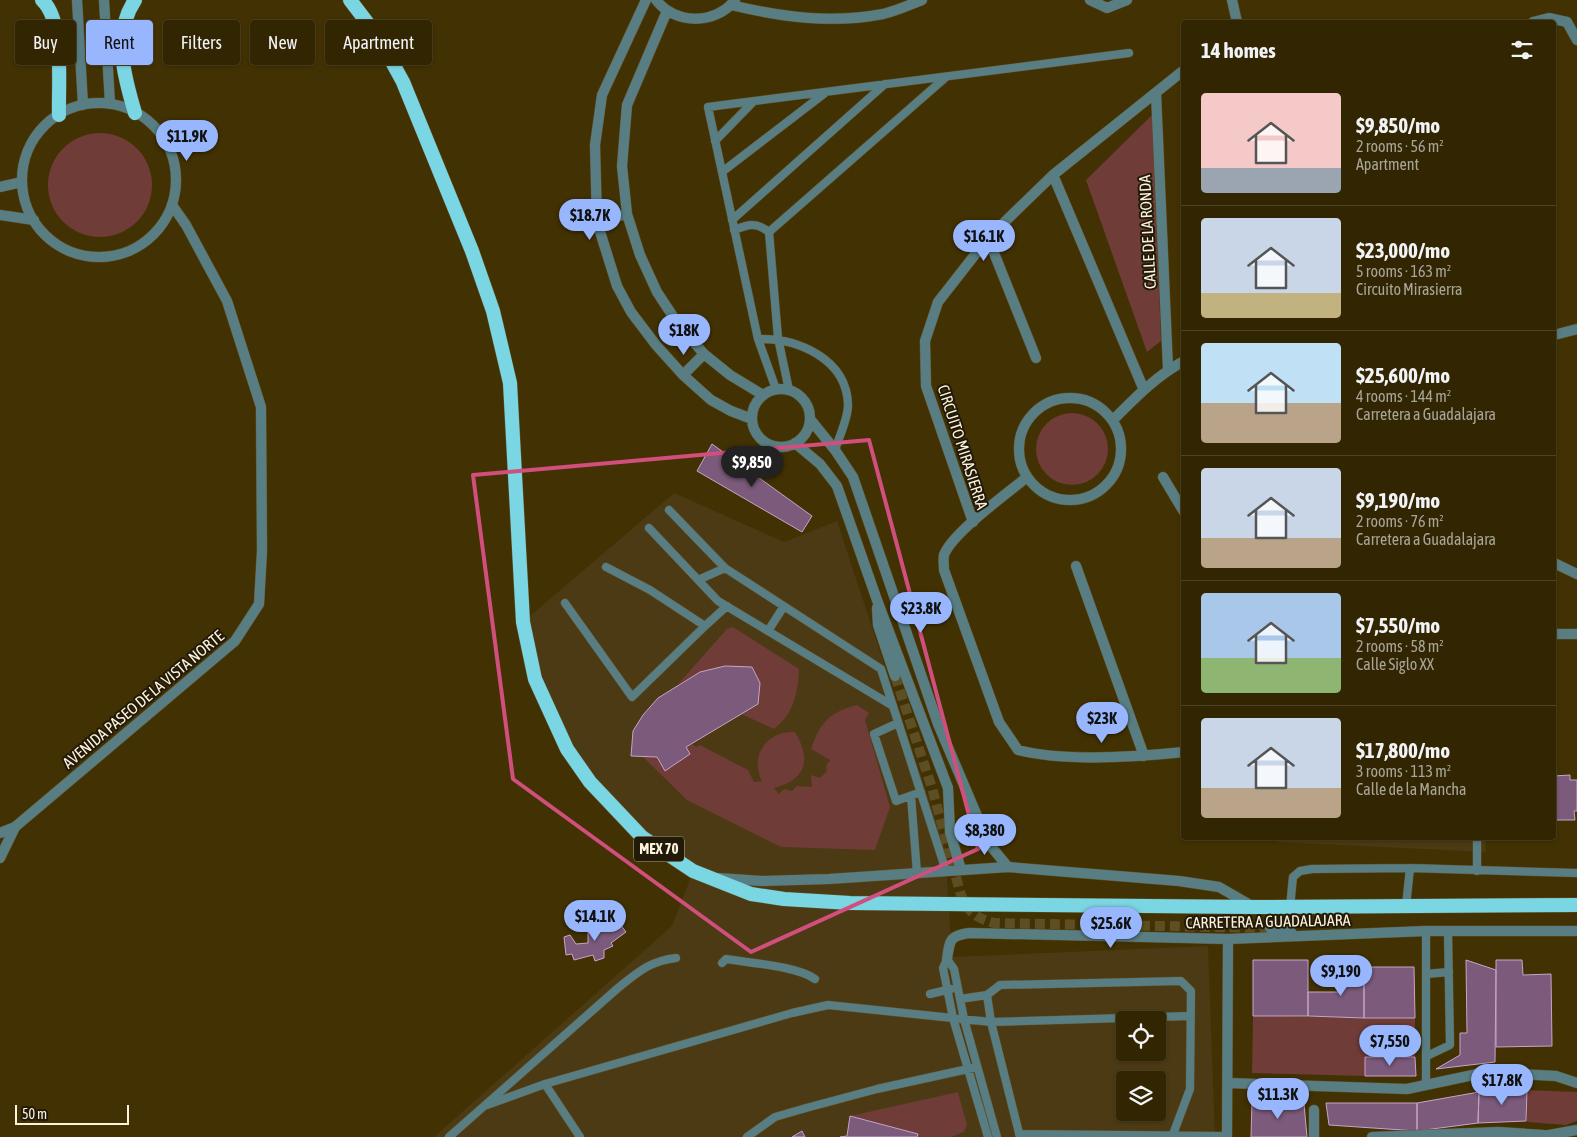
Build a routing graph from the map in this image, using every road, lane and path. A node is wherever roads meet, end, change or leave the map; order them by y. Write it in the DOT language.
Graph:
graph roads {
  1 [pos="42,0"];
  2 [pos="77,0"];
  3 [pos="104,0"];
  4 [pos="135,0"];
  5 [pos="350,0"];
  6 [pos="646,0"];
  7 [pos="656,0"];
  8 [pos="922,0"];
  9 [pos="1090,0"];
  10 [pos="1127,0"];
  11 [pos="1232,0"];
  12 [pos="733,2"];
  13 [pos="667,11"];
  14 [pos="1237,20"];
  15 [pos="1542,20"];
  16 [pos="1577,40"];
  17 [pos="1129,53"];
  18 [pos="1181,73"];
  19 [pos="946,76"];
  20 [pos="885,84"];
  21 [pos="826,92"];
  22 [pos="1156,94"];
  23 [pos="752,102"];
  24 [pos="110,104"];
  25 [pos="83,105"];
  26 [pos="135,113"];
  27 [pos="58,115"];
  28 [pos="715,141"];
  29 [pos="722,172"];
  30 [pos="1053,175"];
  31 [pos="22,182"];
  32 [pos="0,187"];
  33 [pos="172,205"];
  34 [pos="627,214"];
  35 [pos="0,215"];
  36 [pos="34,220"];
  37 [pos="732,220"];
  38 [pos="597,222"];
  39 [pos="734,230"];
  40 [pos="769,232"];
  41 [pos="988,238"];
  42 [pos="1577,329"];
  43 [pos="1556,334"];
  44 [pos="778,338"];
  45 [pos="758,339"];
  46 [pos="704,354"];
  47 [pos="1036,358"];
  48 [pos="1181,362"];
  49 [pos="1168,369"];
  50 [pos="683,375"];
  51 [pos="776,390"];
  52 [pos="789,390"];
  53 [pos="1144,390"];
  54 [pos="762,395"];
  55 [pos="752,419"];
  56 [pos="810,419"];
  57 [pos="1113,420"];
  58 [pos="795,443"];
  59 [pos="835,450"];
  60 [pos="853,477"];
  61 [pos="1027,477"];
  62 [pos="1163,477"];
  63 [pos="837,486"];
  64 [pos="1181,507"];
  65 [pos="669,510"];
  66 [pos="973,522"];
  67 [pos="649,528"];
  68 [pos="1556,564"];
  69 [pos="1076,566"];
  70 [pos="606,567"];
  71 [pos="725,568"];
  72 [pos="1577,574"];
  73 [pos="698,580"];
  74 [pos="877,600"];
  75 [pos="565,603"];
  76 [pos="727,606"];
  77 [pos="784,606"];
  78 [pos="705,626"];
  79 [pos="768,631"];
  80 [pos="1556,634"];
  81 [pos="1577,634"];
  82 [pos="896,676"];
  83 [pos="893,706"];
  84 [pos="898,723"];
  85 [pos="1181,752"];
  86 [pos="1144,756"];
  87 [pos="921,792"];
  88 [pos="911,796"];
  89 [pos="15,827"];
  90 [pos="0,833"];
  91 [pos="1476,840"];
  92 [pos="0,858"];
  93 [pos="1008,867"];
  94 [pos="1410,868"];
  95 [pos="962,870"];
  96 [pos="946,871"];
  97 [pos="1477,871"];
  98 [pos="917,873"];
  99 [pos="1577,873"];
  100 [pos="705,877"];
  101 [pos="1577,905"];
  102 [pos="1406,906"];
  103 [pos="1253,907"];
  104 [pos="1290,907"];
  105 [pos="1270,928"];
  106 [pos="1426,931"];
  107 [pos="1448,931"];
  108 [pos="1577,931"];
  109 [pos="1310,936"];
  110 [pos="1228,939"];
  111 [pos="676,958"];
  112 [pos="947,958"];
  113 [pos="722,963"];
  114 [pos="1449,972"];
  115 [pos="1426,974"];
  116 [pos="815,979"];
  117 [pos="958,988"];
  118 [pos="947,990"];
  119 [pos="930,994"];
  120 [pos="987,995"];
  121 [pos="960,999"];
  122 [pos="1190,1016"];
  123 [pos="953,1018"];
  124 [pos="964,1018"];
  125 [pos="991,1022"];
  126 [pos="1427,1056"];
  127 [pos="973,1068"];
  128 [pos="1228,1083"];
  129 [pos="1577,1083"];
  130 [pos="545,1084"];
  131 [pos="1426,1084"];
  132 [pos="487,1105"];
  133 [pos="1314,1110"];
  134 [pos="1577,1130"];
  135 [pos="1020,1136"];
  136 [pos="1172,1136"];
  137 [pos="1227,1136"];
  138 [pos="1400,1136"];
  139 [pos="1540,1136"];
  140 [pos="449,1137"];
  141 [pos="580,1137"];
  142 [pos="747,1137"];
  143 [pos="988,1137"];
  144 [pos="996,1137"];
  145 [pos="1314,1137"];
  146 [pos="1372,1137"];
  1 -- 27 [label="highway"];
  2 -- 25 [label="street"];
  3 -- 24 [label="street"];
  4 -- 26 [label="highway"];
  5 -- 100 [label="highway, MEX 70"];
  6 -- 38 [label="street"];
  7 -- 13 [label="street"];
  8 -- 12 [label="street"];
  9 -- 10 [label="street"];
  11 -- 14 [label="street"];
  12 -- 13 [label="street"];
  13 -- 34 [label="street"];
  15 -- 16 [label="street"];
  17 -- 19 [label="lane"];
  18 -- 22 [label="street, CIRCUITO MIRASIERRA"];
  19 -- 20 [label="lane"];
  19 -- 40 [label="lane"];
  20 -- 21 [label="lane"];
  20 -- 37 [label="lane"];
  21 -- 23 [label="lane"];
  21 -- 29 [label="lane"];
  22 -- 30 [label="street, CIRCUITO MIRASIERRA"];
  22 -- 49 [label="street, CALLE DE LA RONDA"];
  23 -- 28 [label="lane"];
  23 -- 28 [label="lane"];
  24 -- 25 [label="street"];
  24 -- 26 [label="street"];
  25 -- 27 [label="street"];
  26 -- 33 [label="street"];
  27 -- 31 [label="street"];
  28 -- 29 [label="lane"];
  29 -- 37 [label="lane"];
  30 -- 41 [label="street, CIRCUITO MIRASIERRA"];
  30 -- 53 [label="street"];
  31 -- 32 [label="street"];
  31 -- 36 [label="street"];
  33 -- 36 [label="street"];
  33 -- 89 [label="street, AVENIDA PASEO DE LA VISTA NORTE"];
  34 -- 38 [label="street"];
  34 -- 46 [label="street"];
  35 -- 36 [label="street"];
  37 -- 39 [label="lane"];
  38 -- 50 [label="street"];
  39 -- 40 [label="lane"];
  39 -- 45 [label="lane"];
  40 -- 44 [label="lane"];
  41 -- 47 [label="street"];
  41 -- 66 [label="street, CIRCUITO MIRASIERRA"];
  42 -- 43 [label="street"];
  44 -- 45 [label="lane"];
  44 -- 52 [label="lane"];
  44 -- 59 [label="lane"];
  45 -- 51 [label="lane"];
  46 -- 50 [label="street"];
  46 -- 54 [label="street"];
  48 -- 49 [label="street"];
  49 -- 53 [label="street"];
  50 -- 55 [label="street"];
  51 -- 52 [label="street"];
  51 -- 54 [label="street"];
  52 -- 56 [label="street"];
  53 -- 57 [label="street"];
  54 -- 55 [label="street"];
  55 -- 58 [label="street"];
  56 -- 58 [label="street"];
  56 -- 59 [label="street"];
  57 -- 61 [label="street"];
  57 -- 61 [label="street"];
  58 -- 63 [label="street"];
  59 -- 60 [label="street"];
  60 -- 63 [label="street"];
  60 -- 93 [label="street"];
  61 -- 66 [label="street"];
  62 -- 64 [label="street"];
  63 -- 74 [label="street"];
  65 -- 71 [label="lane"];
  66 -- 86 [label="street, CIRCUITO MIRASIERRA"];
  67 -- 73 [label="lane"];
  68 -- 72 [label="street"];
  69 -- 86 [label="street"];
  70 -- 78 [label="lane"];
  71 -- 73 [label="lane"];
  71 -- 77 [label="lane"];
  73 -- 76 [label="lane"];
  74 -- 82 [label="street"];
  74 -- 95 [label="street"];
  75 -- 78 [label="lane"];
  76 -- 78 [label="lane"];
  76 -- 79 [label="lane"];
  77 -- 79 [label="lane"];
  77 -- 83 [label="lane"];
  79 -- 83 [label="lane"];
  80 -- 81 [label="street"];
  83 -- 84 [label="lane"];
  84 -- 87 [label="lane"];
  84 -- 88 [label="lane"];
  85 -- 86 [label="street, CIRCUITO MIRASIERRA"];
  87 -- 88 [label="lane"];
  87 -- 96 [label="lane"];
  88 -- 98 [label="lane"];
  89 -- 90 [label="street, AVENIDA PASEO DE LA VISTA NORTE"];
  89 -- 92 [label="street, AVENIDA PASEO DE LA VISTA NORTE"];
  91 -- 97 [label="lane"];
  93 -- 95 [label="street"];
  93 -- 103 [label="street"];
  94 -- 97 [label="lane"];
  94 -- 102 [label="lane"];
  94 -- 104 [label="lane"];
  95 -- 96 [label="street"];
  96 -- 98 [label="street"];
  97 -- 99 [label="lane"];
  98 -- 100 [label="street"];
  100 -- 103 [label="highway, MEX 70"];
  101 -- 102 [label="highway, MEX 70"];
  102 -- 104 [label="highway, MEX 70"];
  103 -- 104 [label="highway, MEX 70"];
  105 -- 109 [label="street"];
  106 -- 107 [label="street, CARRETERA A GUADALAJARA"];
  106 -- 109 [label="street, CARRETERA A GUADALAJARA"];
  106 -- 115 [label="lane"];
  107 -- 108 [label="street, CARRETERA A GUADALAJARA"];
  107 -- 114 [label="lane"];
  109 -- 110 [label="street, CARRETERA A GUADALAJARA"];
  110 -- 112 [label="street, CARRETERA A GUADALAJARA"];
  110 -- 128 [label="street"];
  111 -- 132 [label="lane"];
  112 -- 117 [label="lane"];
  112 -- 118 [label="lane"];
  113 -- 116 [label="lane"];
  114 -- 115 [label="lane"];
  114 -- 126 [label="lane"];
  115 -- 126 [label="lane"];
  117 -- 118 [label="lane"];
  117 -- 121 [label="lane"];
  118 -- 119 [label="lane"];
  118 -- 123 [label="lane"];
  120 -- 121 [label="lane"];
  120 -- 122 [label="lane"];
  120 -- 125 [label="lane"];
  121 -- 124 [label="lane"];
  122 -- 125 [label="lane"];
  122 -- 136 [label="lane"];
  123 -- 124 [label="lane"];
  123 -- 127 [label="lane"];
  123 -- 130 [label="lane"];
  124 -- 125 [label="lane"];
  124 -- 127 [label="lane"];
  125 -- 135 [label="lane"];
  126 -- 131 [label="lane"];
  127 -- 142 [label="lane"];
  127 -- 143 [label="lane"];
  127 -- 144 [label="lane"];
  128 -- 131 [label="street"];
  128 -- 137 [label="street"];
  129 -- 131 [label="street"];
  130 -- 132 [label="lane"];
  130 -- 141 [label="lane"];
  132 -- 140 [label="lane"];
  133 -- 145 [label="street"];
  134 -- 139 [label="street"];
  135 -- 136 [label="lane"];
  136 -- 137 [label="lane"];
  138 -- 139 [label="street"];
  138 -- 146 [label="street"];
}
